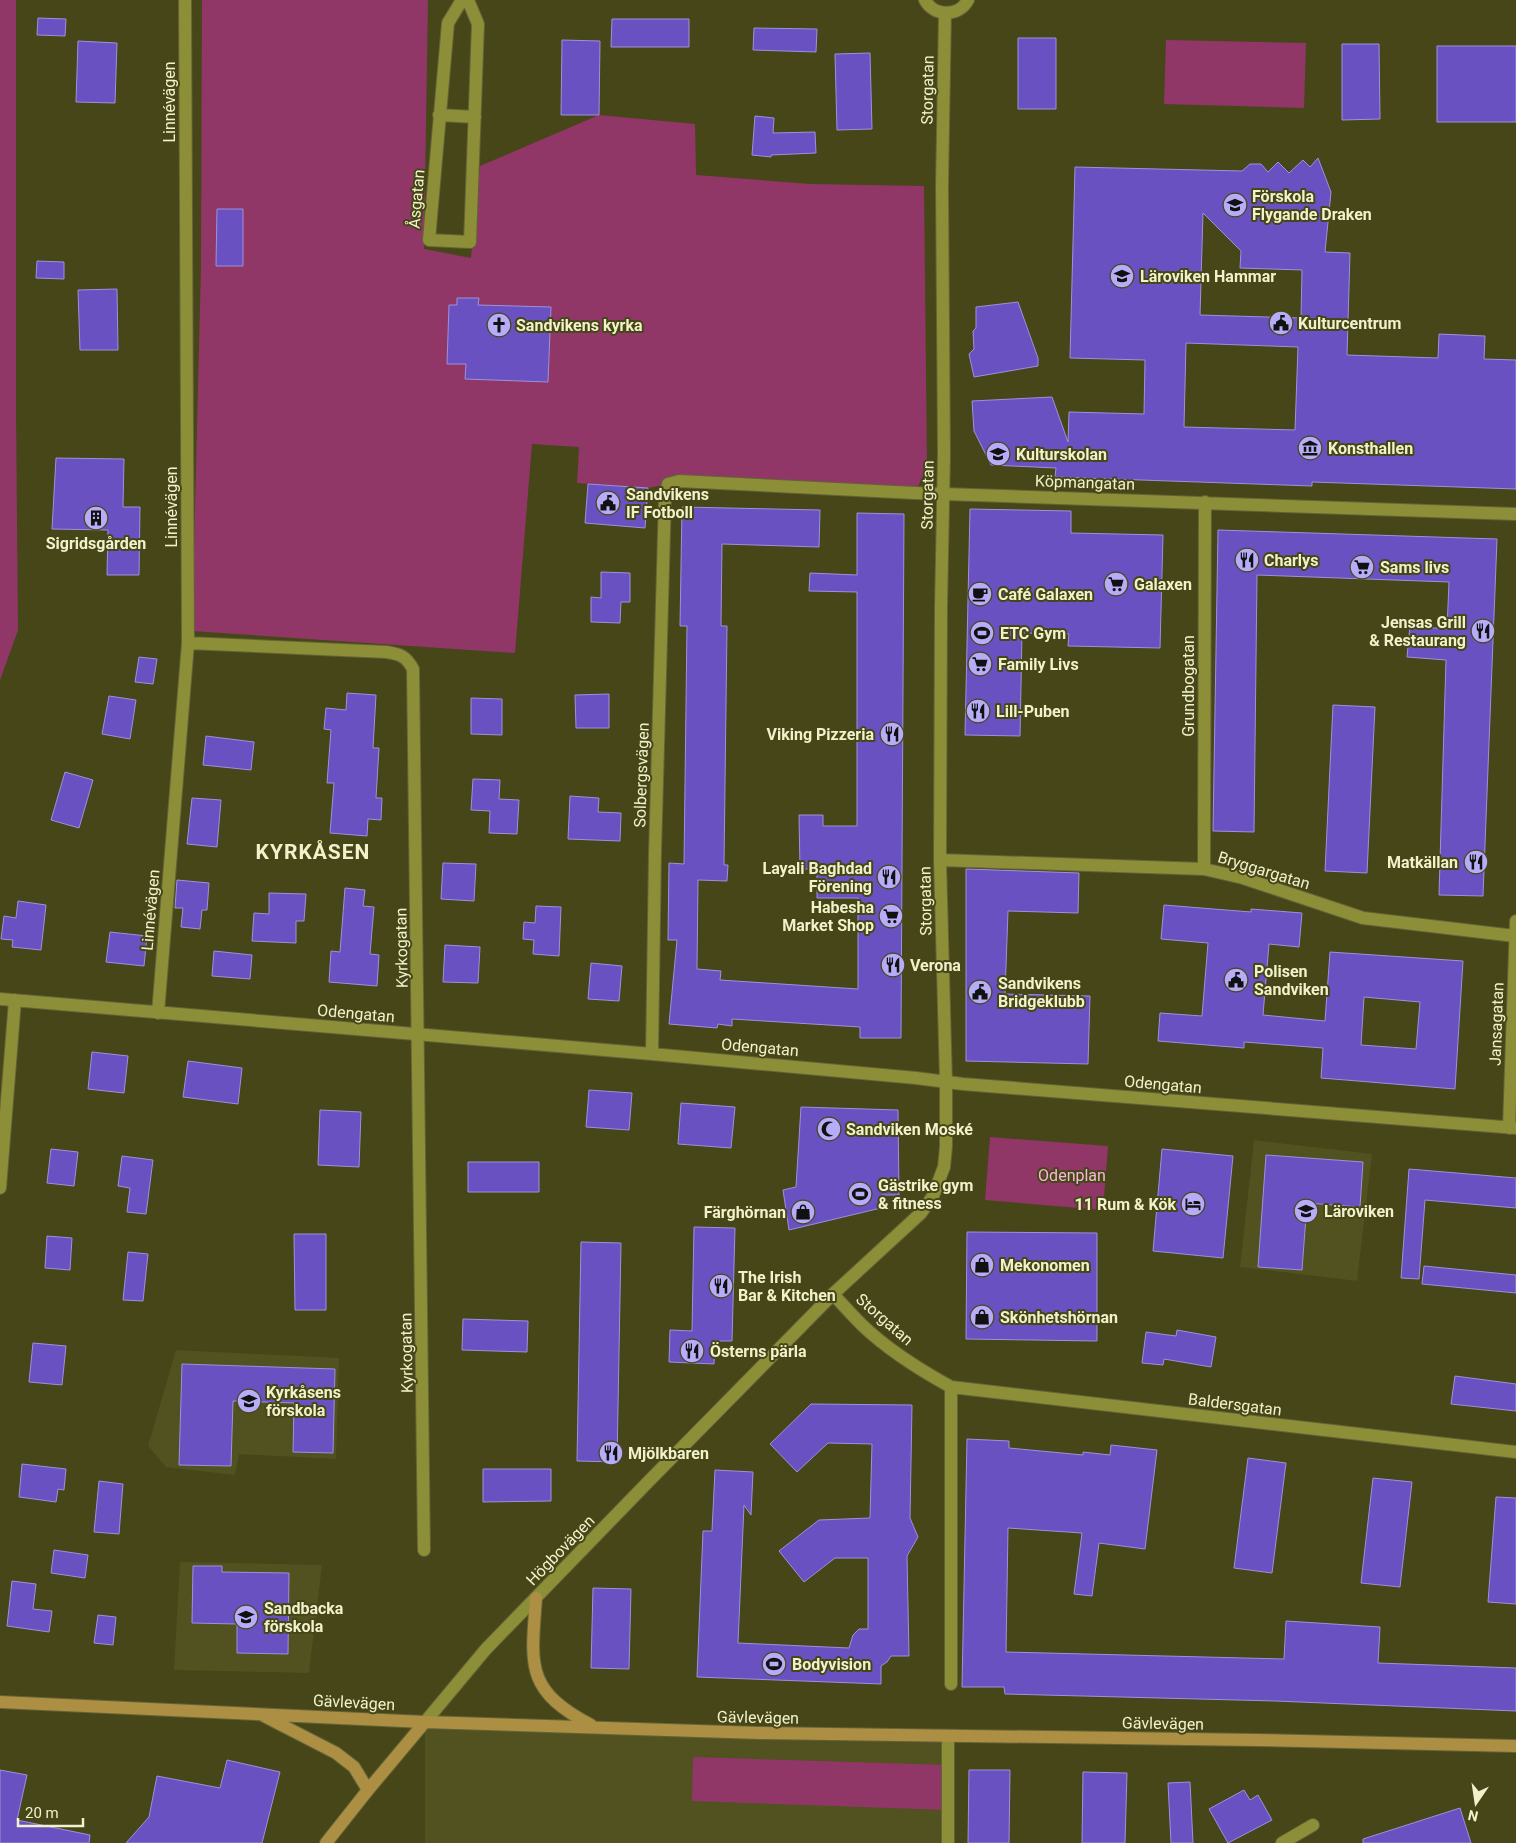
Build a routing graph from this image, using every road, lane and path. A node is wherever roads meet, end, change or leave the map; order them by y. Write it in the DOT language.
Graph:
graph roads {
  1 [pos="184,0"];
  2 [pos="462,0"];
  3 [pos="468,0"];
  4 [pos="925,0"];
  5 [pos="968,0"];
  6 [pos="945,14"];
  7 [pos="439,115"];
  8 [pos="475,117"];
  9 [pos="943,493"];
  10 [pos="665,497"];
  11 [pos="1205,502"];
  12 [pos="1516,514"];
  13 [pos="188,643"];
  14 [pos="940,860"];
  15 [pos="1204,869"];
  16 [pos="1516,921"];
  17 [pos="1515,936"];
  18 [pos="0,999"];
  19 [pos="15,1000"];
  20 [pos="158,1013"];
  21 [pos="418,1034"];
  22 [pos="652,1054"];
  23 [pos="946,1082"];
  24 [pos="1512,1128"];
  25 [pos="0,1188"];
  26 [pos="833,1294"];
  27 [pos="951,1387"];
  28 [pos="1516,1452"];
  29 [pos="424,1550"];
  30 [pos="536,1598"];
  31 [pos="951,1684"];
  32 [pos="0,1702"];
  33 [pos="260,1714"];
  34 [pos="425,1722"];
  35 [pos="596,1728"];
  36 [pos="948,1736"];
  37 [pos="1516,1746"];
  38 [pos="368,1790"];
  39 [pos="1312,1825"];
  40 [pos="326,1843"];
  41 [pos="948,1843"];
  42 [pos="1282,1843"];
  1 -- 13 [label="street, Linnévägen"];
  2 -- 7 [label="street, Åsgatan"];
  3 -- 8 [label="street, Åsgatan"];
  4 -- 6 [label="street"];
  5 -- 6 [label="street"];
  6 -- 9 [label="street, Storgatan"];
  7 -- 8 [label="street"];
  7 -- 8 [label="street, Åsgatan"];
  9 -- 10 [label="street, Köpmangatan"];
  9 -- 11 [label="street, Köpmangatan"];
  9 -- 14 [label="street, Storgatan"];
  10 -- 22 [label="street, Solbergsvägen"];
  11 -- 12 [label="street, Köpmangatan"];
  11 -- 15 [label="street, Grundbogatan"];
  13 -- 20 [label="street, Linnévägen"];
  13 -- 21 [label="street, Kyrkogatan"];
  14 -- 15 [label="street, Bryggargatan"];
  14 -- 23 [label="street, Storgatan"];
  15 -- 17 [label="street, Bryggargatan"];
  16 -- 17 [label="street, Jansagatan"];
  17 -- 24 [label="street, Jansagatan"];
  18 -- 19 [label="street, Odengatan"];
  19 -- 20 [label="street, Odengatan"];
  19 -- 25 [label="street"];
  20 -- 21 [label="street, Odengatan"];
  21 -- 22 [label="street, Odengatan"];
  21 -- 29 [label="street, Kyrkogatan"];
  22 -- 23 [label="street, Odengatan"];
  23 -- 24 [label="street, Odengatan"];
  23 -- 26 [label="street, Storgatan"];
  26 -- 27 [label="street, Storgatan"];
  26 -- 30 [label="street, Högbovägen"];
  27 -- 28 [label="street, Baldersgatan"];
  27 -- 31 [label="street"];
  30 -- 34 [label="street, Högbovägen"];
  30 -- 35 [label="main road"];
  32 -- 33 [label="main road, Gävlevägen"];
  33 -- 34 [label="main road, Gävlevägen"];
  33 -- 38 [label="main road"];
  34 -- 35 [label="main road, Gävlevägen"];
  34 -- 38 [label="main road, Högbovägen"];
  35 -- 36 [label="main road, Gävlevägen"];
  36 -- 37 [label="main road, Gävlevägen"];
  36 -- 41 [label="street"];
  38 -- 40 [label="main road, Högbovägen"];
  39 -- 42 [label="street"];
}
